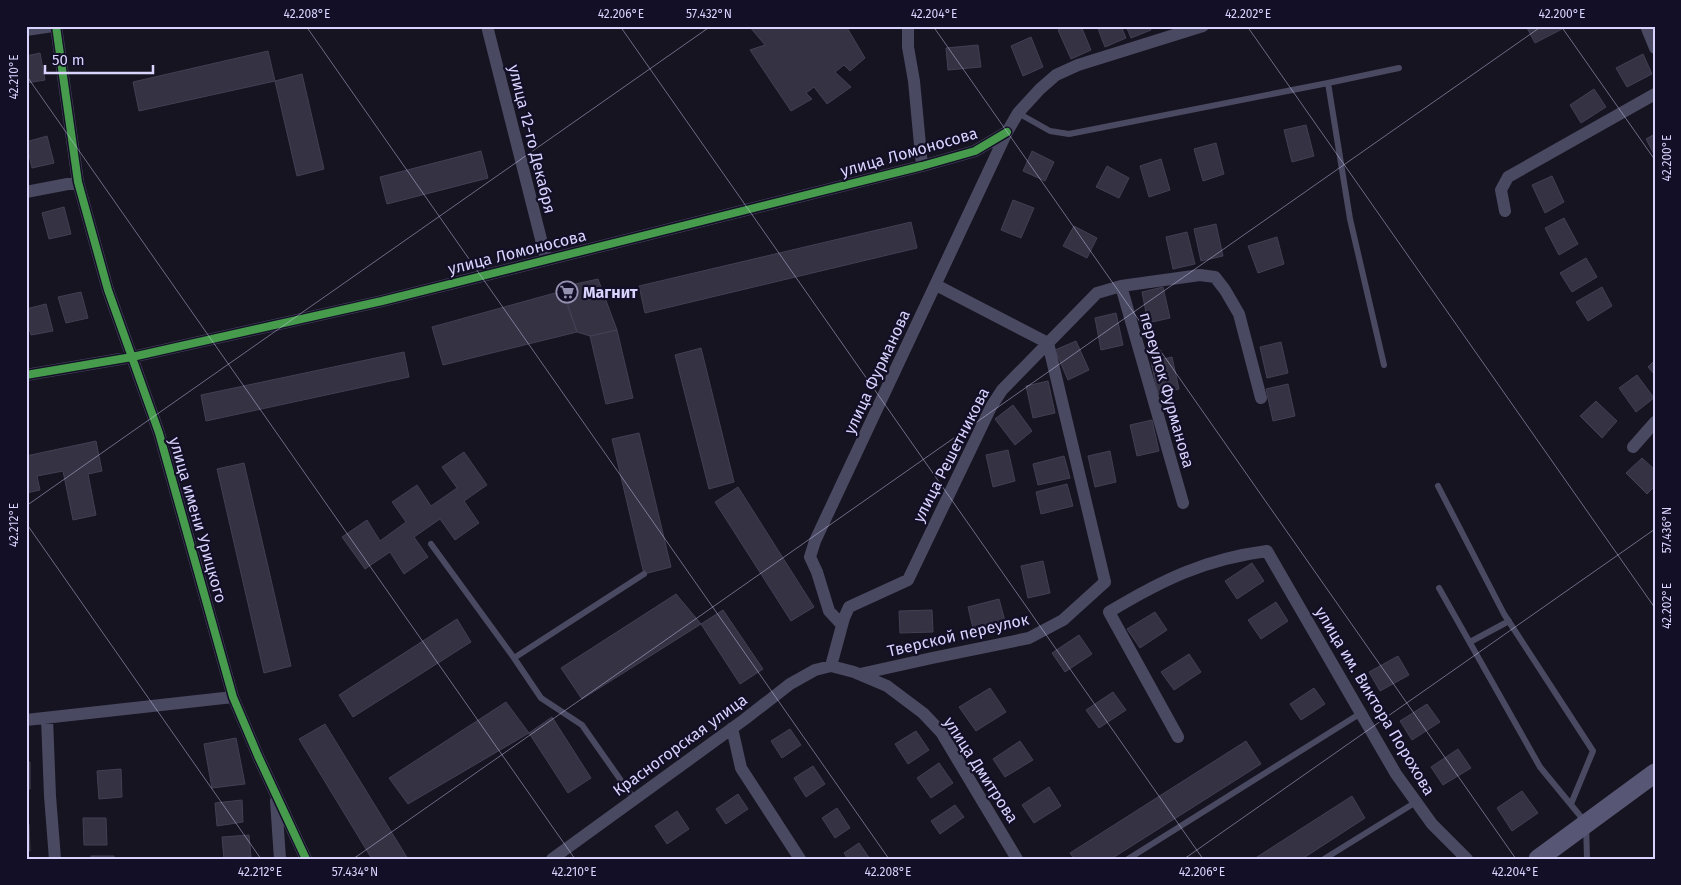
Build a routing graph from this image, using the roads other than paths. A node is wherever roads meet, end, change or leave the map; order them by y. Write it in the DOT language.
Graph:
graph roads {
  1 [pos="55,26"];
  2 [pos="486,26"];
  3 [pos="908,26"];
  4 [pos="1203,26"];
  5 [pos="1646,26"];
  6 [pos="26,30"];
  7 [pos="1170,31"];
  8 [pos="1655,48"];
  9 [pos="1399,68"];
  10 [pos="1328,84"];
  11 [pos="1655,94"];
  12 [pos="1018,113"];
  13 [pos="1008,132"];
  14 [pos="922,166"];
  15 [pos="78,182"];
  16 [pos="26,192"];
  17 [pos="1505,211"];
  18 [pos="546,259"];
  19 [pos="936,285"];
  20 [pos="1121,286"];
  21 [pos="1048,343"];
  22 [pos="132,357"];
  23 [pos="1384,365"];
  24 [pos="26,375"];
  25 [pos="1261,398"];
  26 [pos="1655,422"];
  27 [pos="1633,448"];
  28 [pos="1438,486"];
  29 [pos="1183,503"];
  30 [pos="431,544"];
  31 [pos="644,574"];
  32 [pos="1439,588"];
  33 [pos="1509,621"];
  34 [pos="842,625"];
  35 [pos="1470,642"];
  36 [pos="514,658"];
  37 [pos="831,666"];
  38 [pos="860,674"];
  39 [pos="233,697"];
  40 [pos="1361,712"];
  41 [pos="47,718"];
  42 [pos="26,720"];
  43 [pos="732,728"];
  44 [pos="1178,737"];
  45 [pos="1655,773"];
  46 [pos="275,793"];
  47 [pos="634,799"];
  48 [pos="1416,802"];
  49 [pos="1571,804"];
  50 [pos="1586,823"];
  51 [pos="55,859"];
  52 [pos="280,859"];
  53 [pos="306,859"];
  54 [pos="552,859"];
  55 [pos="800,859"];
  56 [pos="1018,859"];
  57 [pos="1128,859"];
  58 [pos="1324,859"];
  59 [pos="1467,859"];
  60 [pos="1538,859"];
  61 [pos="1587,859"];
  1 -- 6 [label="street"];
  1 -- 15 [label="street, улица имени Урицкого"];
  2 -- 18 [label="street, улица 12-го Декабря"];
  3 -- 14 [label="street"];
  4 -- 7 [label="street, улица Фурманова"];
  5 -- 8 [label="street"];
  7 -- 12 [label="street, улица Фурманова"];
  9 -- 10 [label="lane"];
  10 -- 12 [label="lane"];
  10 -- 23 [label="lane"];
  11 -- 17 [label="street"];
  12 -- 13 [label="street, улица Фурманова"];
  13 -- 14 [label="street, улица Ломоносова"];
  13 -- 19 [label="street, улица Фурманова"];
  14 -- 18 [label="street, улица Ломоносова"];
  15 -- 16 [label="street"];
  15 -- 22 [label="street, улица имени Урицкого"];
  18 -- 22 [label="street, улица Ломоносова"];
  19 -- 21 [label="street"];
  19 -- 34 [label="street, улица Фурманова"];
  20 -- 21 [label="street, улица Решетникова"];
  20 -- 25 [label="street, улица Решетникова"];
  20 -- 29 [label="street, переулок Фурманова"];
  21 -- 34 [label="street, улица Решетникова"];
  21 -- 38 [label="street, Тверской переулок"];
  22 -- 24 [label="street, улица Ломоносова"];
  22 -- 39 [label="street, улица имени Урицкого"];
  26 -- 27 [label="street"];
  28 -- 33 [label="lane"];
  30 -- 36 [label="lane"];
  31 -- 36 [label="lane"];
  32 -- 35 [label="lane"];
  33 -- 35 [label="lane"];
  33 -- 49 [label="lane"];
  34 -- 37 [label="street, улица Решетникова"];
  35 -- 49 [label="lane"];
  36 -- 47 [label="lane"];
  37 -- 38 [label="street, улица Дмитрова"];
  37 -- 43 [label="street, Красногорская улица"];
  38 -- 56 [label="street, улица Дмитрова"];
  39 -- 41 [label="street"];
  39 -- 46 [label="street, улица имени Урицкого"];
  40 -- 44 [label="street, улица им. Виктора Порохова"];
  40 -- 48 [label="street, улица им. Виктора Порохова"];
  40 -- 57 [label="lane"];
  41 -- 42 [label="street"];
  41 -- 51 [label="street"];
  43 -- 47 [label="street, Красногорская улица"];
  43 -- 55 [label="street"];
  45 -- 50 [label="street"];
  46 -- 52 [label="street"];
  46 -- 53 [label="street, улица имени Урицкого"];
  47 -- 54 [label="street, Красногорская улица"];
  48 -- 58 [label="lane"];
  48 -- 59 [label="street, улица им. Виктора Порохова"];
  49 -- 50 [label="lane"];
  50 -- 60 [label="street"];
  50 -- 61 [label="lane"];
}
